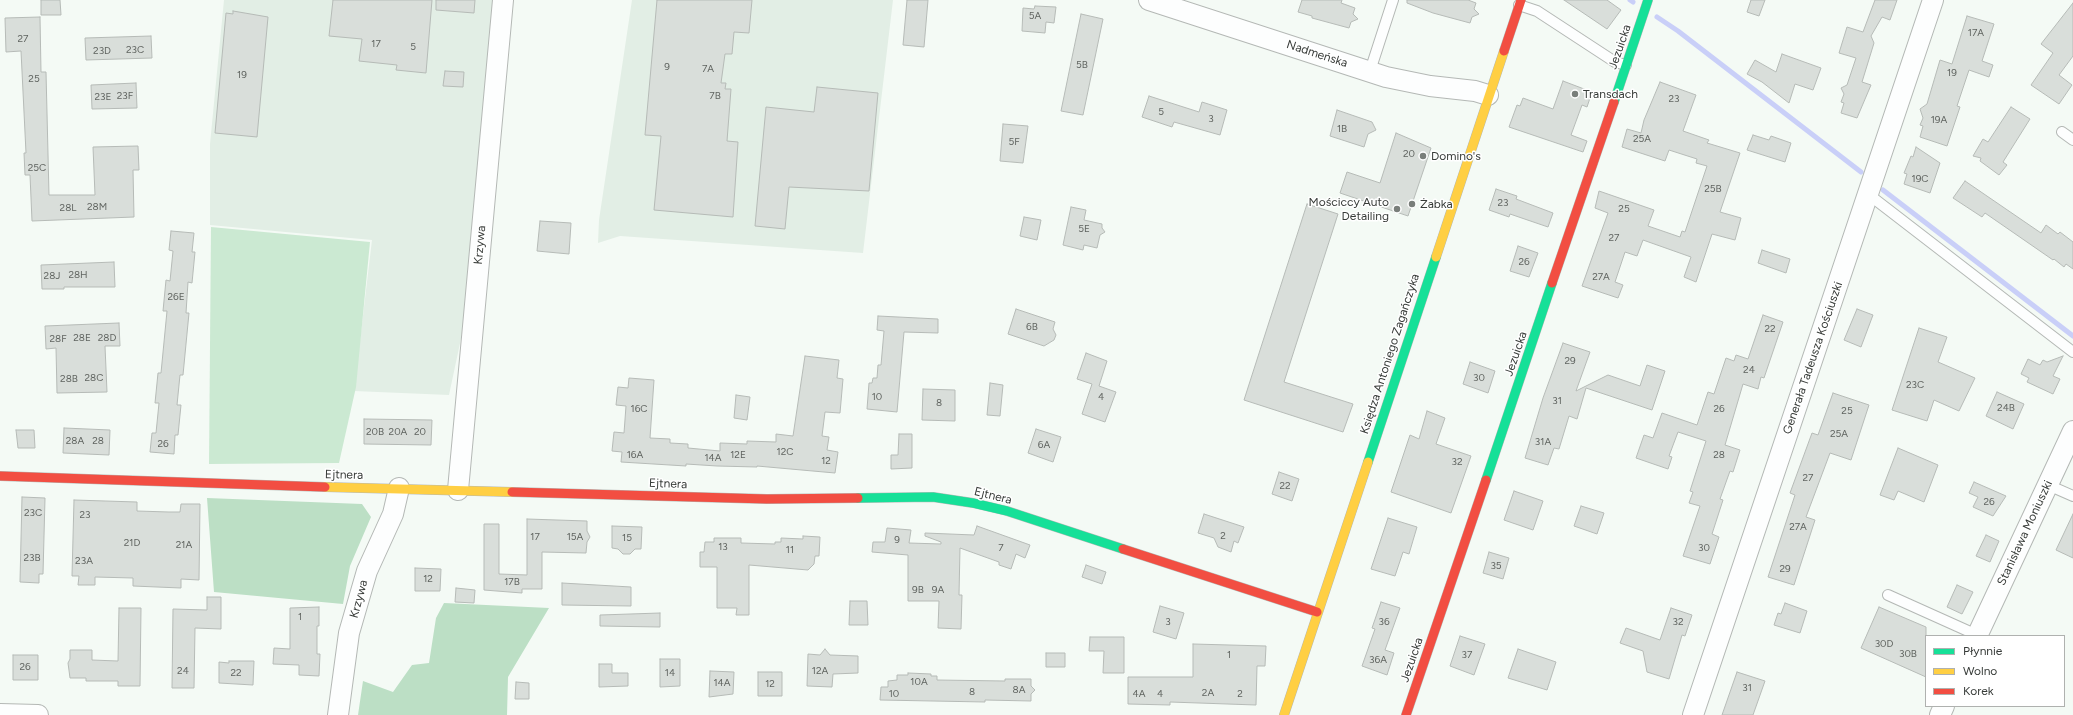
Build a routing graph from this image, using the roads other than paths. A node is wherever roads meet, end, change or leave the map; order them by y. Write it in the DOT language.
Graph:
graph roads {
  1 [pos="503,0"];
  2 [pos="1149,0"];
  3 [pos="1393,0"];
  4 [pos="1648,0"];
  5 [pos="1933,0"];
  6 [pos="1520,2"];
  7 [pos="1626,65"];
  8 [pos="1370,71"];
  9 [pos="1488,95"];
  10 [pos="2062,132"];
  11 [pos="2073,140"];
  12 [pos="1868,194"];
  13 [pos="2073,352"];
  14 [pos="2073,430"];
  15 [pos="0,476"];
  16 [pos="2048,485"];
  17 [pos="399,488"];
  18 [pos="458,490"];
  19 [pos="2073,496"];
  20 [pos="1888,595"];
  21 [pos="1317,612"];
  22 [pos="1975,635"];
  23 [pos="1977,635"];
  24 [pos="0,714"];
  25 [pos="38,715"];
  26 [pos="338,715"];
  27 [pos="1284,715"];
  28 [pos="1406,715"];
  29 [pos="1693,715"];
  1 -- 18 [label="street, Krzywa"];
  2 -- 8 [label="street, Nadmeńska"];
  3 -- 8 [label="lane"];
  4 -- 7 [label="street, Jezuicka"];
  5 -- 12 [label="street, Generała Tadeusza Kościuszki"];
  6 -- 7 [label="lane"];
  6 -- 9 [label="street, Księdza Antoniego Zagańczyka"];
  7 -- 28 [label="street, Jezuicka"];
  8 -- 9 [label="street, Nadmeńska"];
  9 -- 21 [label="street, Księdza Antoniego Zagańczyka"];
  10 -- 11 [label="lane"];
  12 -- 13 [label="lane"];
  12 -- 29 [label="street, Generała Tadeusza Kościuszki"];
  14 -- 16 [label="street, Stanisława Moniuszki"];
  15 -- 17 [label="street, Ejtnera"];
  16 -- 19 [label="lane"];
  16 -- 23 [label="street, Stanisława Moniuszki"];
  17 -- 18 [label="street, Ejtnera"];
  17 -- 26 [label="street, Krzywa"];
  18 -- 21 [label="street, Ejtnera"];
  20 -- 22 [label="lane"];
  21 -- 27 [label="street, Księdza Antoniego Zagańczyka"];
  24 -- 25 [label="street"];
}
